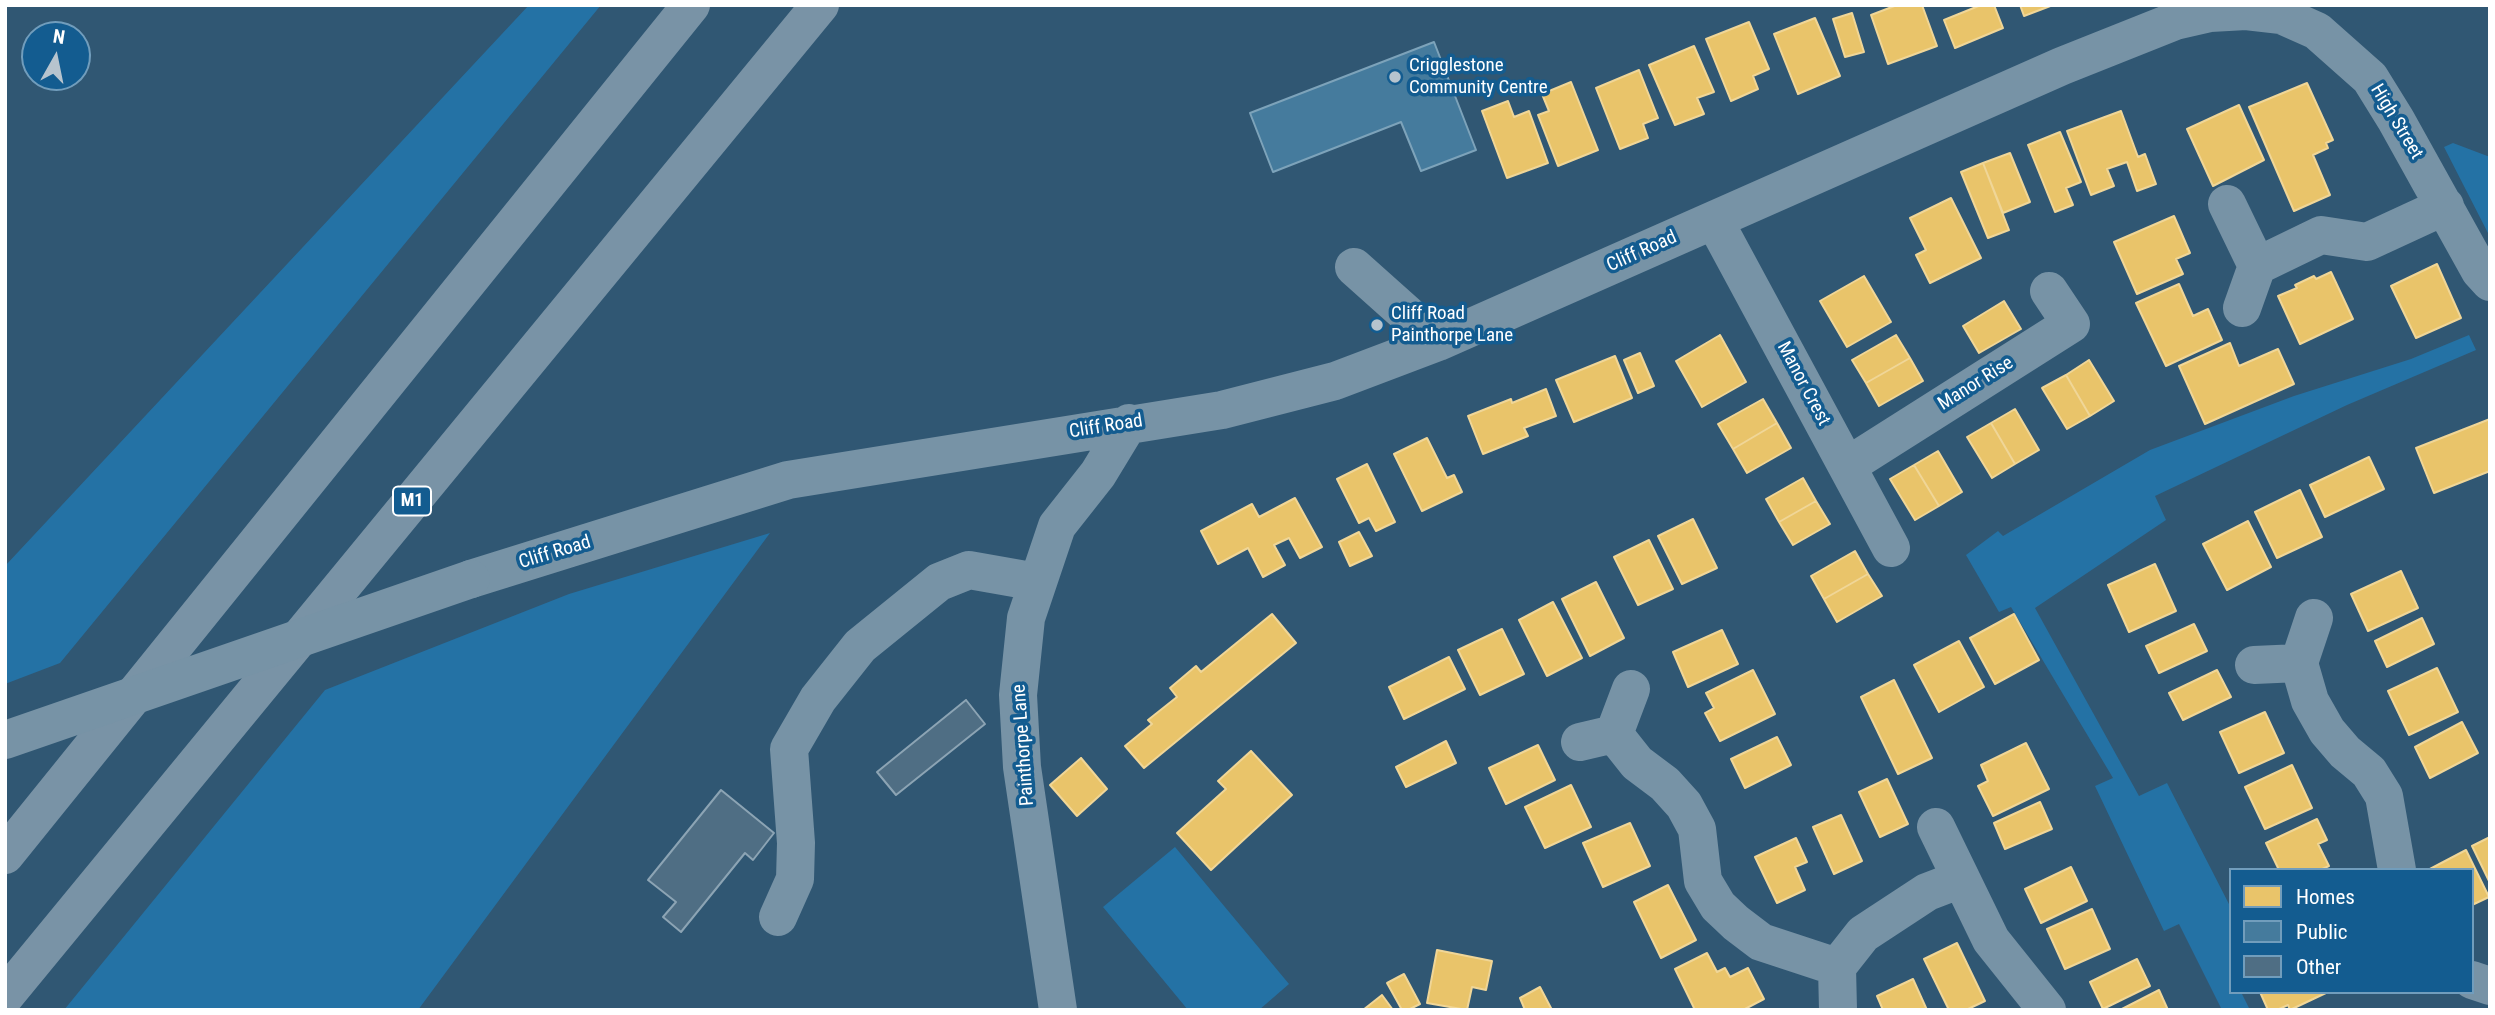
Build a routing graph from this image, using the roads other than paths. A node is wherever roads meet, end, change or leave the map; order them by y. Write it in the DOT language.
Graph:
graph roads {
  1 [pos="691,5"];
  2 [pos="820,5"];
  3 [pos="2179,13"];
  4 [pos="2227,204"];
  5 [pos="2445,206"];
  6 [pos="1714,220"];
  7 [pos="2258,266"];
  8 [pos="1354,267"];
  9 [pos="2490,282"];
  10 [pos="2049,291"];
  11 [pos="2242,308"];
  12 [pos="1438,342"];
  13 [pos="1129,423"];
  14 [pos="1847,466"];
  15 [pos="1891,548"];
  16 [pos="1037,582"];
  17 [pos="2314,618"];
  18 [pos="2299,663"];
  19 [pos="2254,664"];
  20 [pos="1630,689"];
  21 [pos="5,740"];
  22 [pos="1936,827"];
  23 [pos="5,855"];
  24 [pos="2397,868"];
  25 [pos="1961,879"];
  26 [pos="778,917"];
  27 [pos="1837,967"];
  28 [pos="5,996"];
  29 [pos="1058,1010"];
  30 [pos="1838,1010"];
  31 [pos="2047,1010"];
  1 -- 23 [label="highway"];
  2 -- 28 [label="highway, M1"];
  3 -- 5 [label="street, High Street"];
  3 -- 6 [label="street, Cliff Road"];
  4 -- 7 [label="street"];
  5 -- 7 [label="street"];
  5 -- 9 [label="street, High Street"];
  6 -- 12 [label="street, Cliff Road"];
  6 -- 14 [label="street, Manor Crest"];
  7 -- 11 [label="street"];
  8 -- 12 [label="street"];
  10 -- 14 [label="street, Manor Rise"];
  12 -- 13 [label="street, Cliff Road"];
  13 -- 16 [label="street, Painthorpe Lane"];
  13 -- 21 [label="street, Cliff Road, bridge"];
  14 -- 15 [label="street, Manor Crest"];
  16 -- 26 [label="street"];
  16 -- 29 [label="street, Painthorpe Lane"];
  17 -- 18 [label="street"];
  18 -- 19 [label="street"];
  18 -- 24 [label="street"];
  20 -- 27 [label="street"];
  22 -- 25 [label="street"];
  25 -- 27 [label="street"];
  25 -- 31 [label="street"];
  27 -- 30 [label="street"];
}
